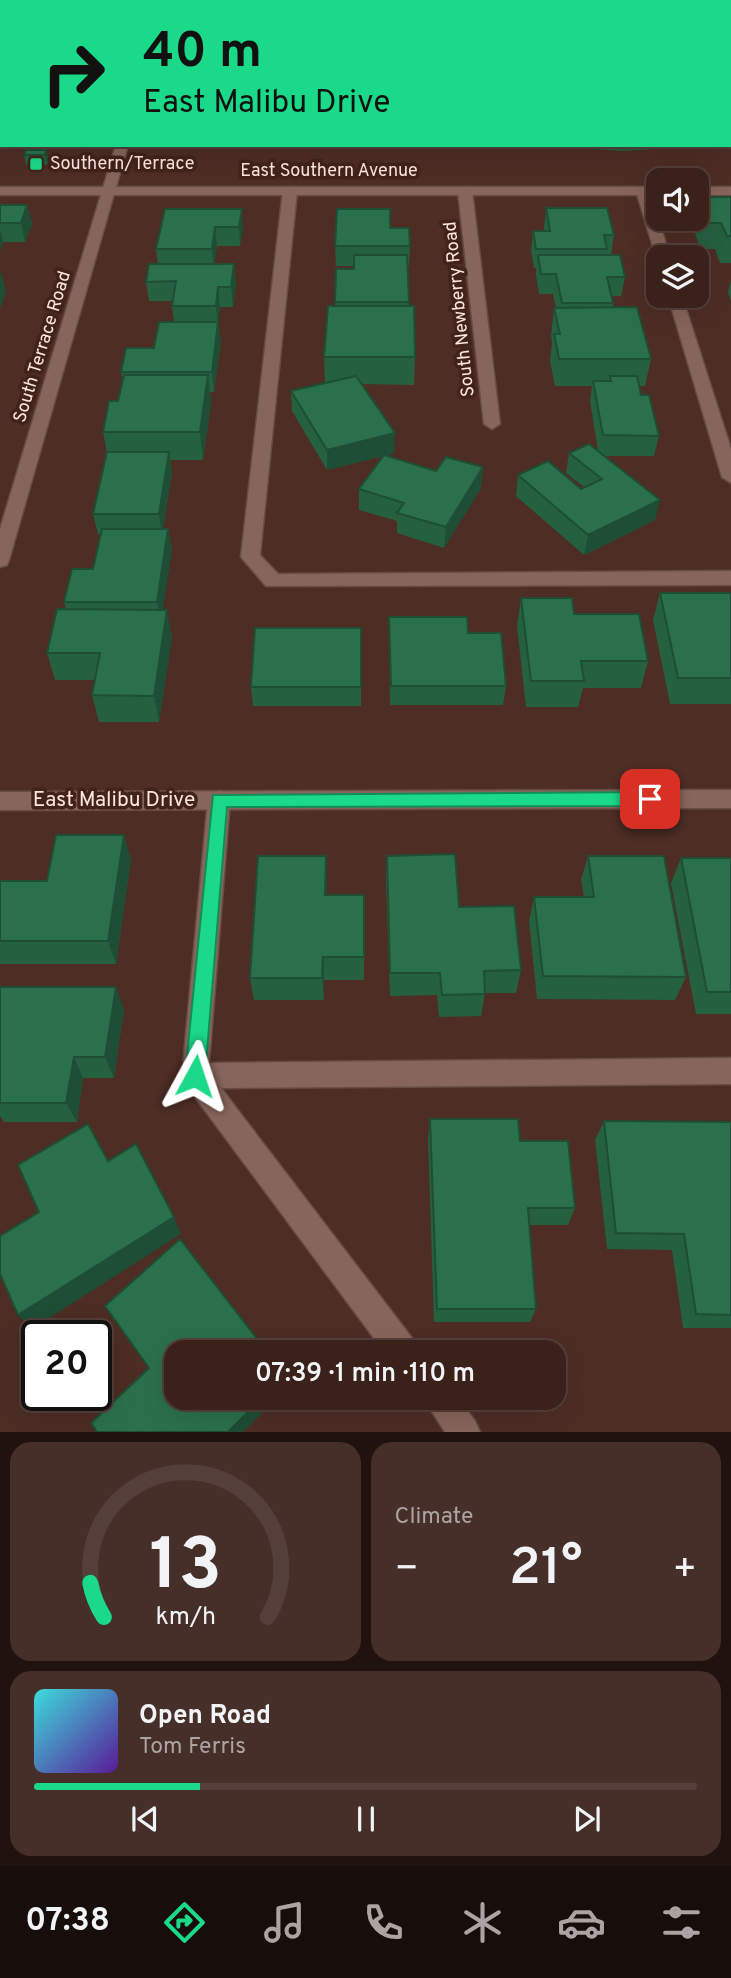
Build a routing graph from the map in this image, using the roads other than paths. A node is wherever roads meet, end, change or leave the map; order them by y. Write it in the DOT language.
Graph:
graph roads {
  1 [pos="121,147"];
  2 [pos="0,191"];
  3 [pos="110,191"];
  4 [pos="290,191"];
  5 [pos="465,191"];
  6 [pos="646,191"];
  7 [pos="709,191"];
  8 [pos="731,191"];
  9 [pos="679,308"];
  10 [pos="492,424"];
  11 [pos="731,477"];
  12 [pos="0,560"];
  13 [pos="731,578"];
  14 [pos="731,799"];
  15 [pos="219,800"];
  16 [pos="0,801"];
  17 [pos="731,1071"];
  18 [pos="195,1076"];
  19 [pos="394,1340"];
  20 [pos="447,1410"];
  21 [pos="464,1432"];
  1 -- 3 [label="street, South Terrace Road"];
  2 -- 3 [label="street, East Southern Avenue"];
  3 -- 4 [label="street, East Southern Avenue"];
  3 -- 12 [label="street, South Terrace Road"];
  4 -- 5 [label="street, East Southern Avenue"];
  4 -- 13 [label="street"];
  5 -- 6 [label="street, East Southern Avenue"];
  5 -- 10 [label="street, South Newberry Road"];
  7 -- 8 [label="street"];
  9 -- 11 [label="street"];
  14 -- 15 [label="street, East Malibu Drive"];
  15 -- 16 [label="street, East Malibu Drive"];
  15 -- 18 [label="street"];
  17 -- 18 [label="street"];
  18 -- 19 [label="street"];
  20 -- 21 [label="street"];
}
